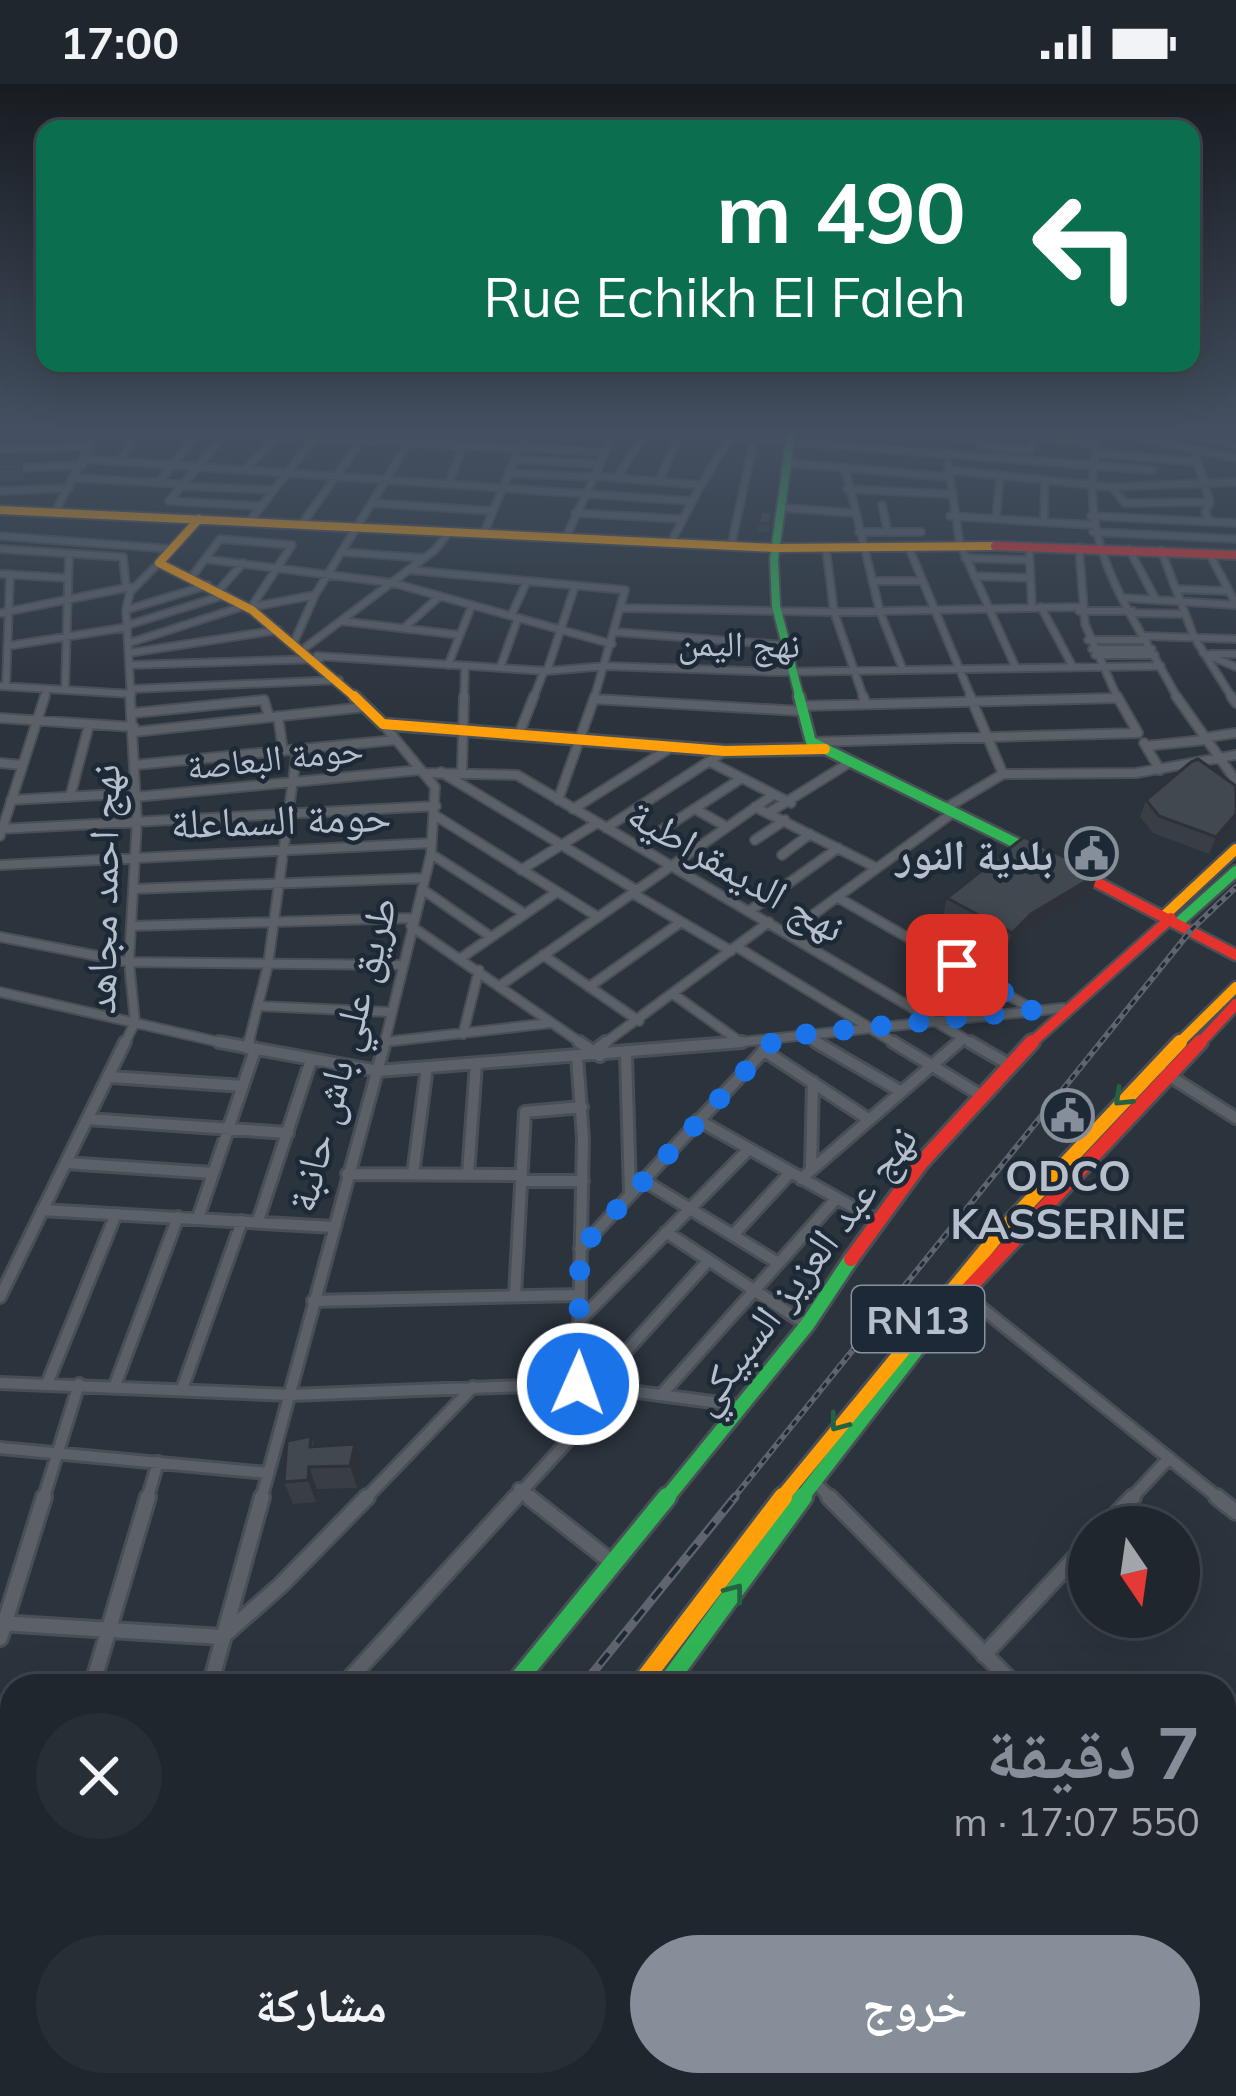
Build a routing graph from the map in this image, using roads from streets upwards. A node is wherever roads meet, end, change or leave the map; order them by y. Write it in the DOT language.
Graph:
graph roads {
  1 [pos="191,528"];
  2 [pos="355,528"];
  3 [pos="392,528"];
  4 [pos="486,528"];
  5 [pos="569,528"];
  6 [pos="677,528"];
  7 [pos="735,528"];
  8 [pos="780,528"];
  9 [pos="858,528"];
  10 [pos="887,528"];
  11 [pos="954,528"];
  12 [pos="1093,528"];
  13 [pos="1129,528"];
  14 [pos="450,531"];
  15 [pos="859,532"];
  16 [pos="888,532"];
  17 [pos="922,532"];
  18 [pos="484,533"];
  19 [pos="0,536"];
  20 [pos="566,537"];
  21 [pos="1236,539"];
  22 [pos="671,542"];
  23 [pos="731,546"];
  24 [pos="1079,547"];
  25 [pos="1097,547"];
  26 [pos="775,548"];
  27 [pos="826,548"];
  28 [pos="863,548"];
  29 [pos="909,548"];
  30 [pos="0,549"];
  31 [pos="172,549"];
  32 [pos="1129,549"];
  33 [pos="1161,550"];
  34 [pos="341,552"];
  35 [pos="962,552"];
  36 [pos="1029,553"];
  37 [pos="1209,553"];
  38 [pos="69,554"];
  39 [pos="1236,555"];
  40 [pos="424,558"];
  41 [pos="205,560"];
  42 [pos="159,562"];
  43 [pos="243,563"];
  44 [pos="277,567"];
  45 [pos="409,570"];
  46 [pos="5,574"];
  47 [pos="328,574"];
  48 [pos="193,575"];
  49 [pos="974,576"];
  50 [pos="68,578"];
  51 [pos="477,578"];
  52 [pos="1030,578"];
  53 [pos="1222,579"];
  54 [pos="1236,579"];
  55 [pos="922,580"];
  56 [pos="527,581"];
  57 [pos="872,581"];
  58 [pos="393,583"];
  59 [pos="575,586"];
  60 [pos="130,589"];
  61 [pos="1176,589"];
  62 [pos="217,590"];
  63 [pos="1229,591"];
  64 [pos="315,595"];
  65 [pos="440,596"];
  66 [pos="69,598"];
  67 [pos="1125,598"];
  68 [pos="1156,601"];
  69 [pos="1181,602"];
  70 [pos="469,604"];
  71 [pos="1236,604"];
  72 [pos="249,607"];
  73 [pos="1036,607"];
  74 [pos="621,608"];
  75 [pos="988,608"];
  76 [pos="1079,609"];
  77 [pos="127,610"];
  78 [pos="935,610"];
  79 [pos="4,612"];
  80 [pos="776,612"];
  81 [pos="834,612"];
  82 [pos="880,612"];
  83 [pos="1134,612"];
  84 [pos="1185,614"];
  85 [pos="515,617"];
  86 [pos="341,621"];
  87 [pos="128,626"];
  88 [pos="404,628"];
  89 [pos="278,630"];
  90 [pos="562,632"];
  91 [pos="615,632"];
  92 [pos="460,634"];
  93 [pos="67,637"];
  94 [pos="1194,637"];
  95 [pos="1218,638"];
  96 [pos="1236,639"];
  97 [pos="612,644"];
  98 [pos="784,645"];
  99 [pos="1150,645"];
  100 [pos="7,646"];
  101 [pos="1092,648"];
  102 [pos="309,651"];
  103 [pos="1204,653"];
  104 [pos="129,654"];
  105 [pos="1232,654"];
  106 [pos="448,665"];
  107 [pos="465,666"];
  108 [pos="606,666"];
  109 [pos="1161,666"];
  110 [pos="1073,667"];
  111 [pos="1100,667"];
  112 [pos="1236,667"];
  113 [pos="500,668"];
  114 [pos="1016,668"];
  115 [pos="959,669"];
  116 [pos="853,670"];
  117 [pos="903,670"];
  118 [pos="546,671"];
  119 [pos="790,672"];
  120 [pos="339,680"];
  121 [pos="3,686"];
  122 [pos="47,688"];
  123 [pos="65,690"];
  124 [pos="132,692"];
  125 [pos="1118,698"];
  126 [pos="594,699"];
  127 [pos="971,702"];
  128 [pos="1236,703"];
  129 [pos="866,704"];
  130 [pos="365,707"];
  131 [pos="800,708"];
  132 [pos="134,713"];
  133 [pos="274,717"];
  134 [pos="0,718"];
  135 [pos="38,721"];
  136 [pos="383,724"];
  137 [pos="89,725"];
  138 [pos="134,729"];
  139 [pos="464,729"];
  140 [pos="1138,733"];
  141 [pos="1236,733"];
  142 [pos="519,734"];
  143 [pos="986,738"];
  144 [pos="1203,739"];
  145 [pos="395,740"];
  146 [pos="579,740"];
  147 [pos="811,742"];
  148 [pos="1146,746"];
  149 [pos="671,747"];
  150 [pos="826,748"];
  151 [pos="297,749"];
  152 [pos="283,751"];
  153 [pos="725,751"];
  154 [pos="1236,755"];
  155 [pos="1218,760"];
  156 [pos="852,761"];
  157 [pos="710,762"];
  158 [pos="0,763"];
  159 [pos="135,764"];
  160 [pos="21,765"];
  161 [pos="1160,770"];
  162 [pos="422,771"];
  163 [pos="463,771"];
  164 [pos="441,772"];
  165 [pos="1003,774"];
  166 [pos="742,778"];
  167 [pos="1236,781"];
  168 [pos="294,782"];
  169 [pos="135,795"];
  170 [pos="772,795"];
  171 [pos="70,797"];
  172 [pos="11,800"];
  173 [pos="558,800"];
  174 [pos="791,803"];
  175 [pos="755,807"];
  176 [pos="572,808"];
  177 [pos="695,808"];
  178 [pos="950,810"];
  179 [pos="436,811"];
  180 [pos="288,812"];
  181 [pos="768,812"];
  182 [pos="785,820"];
  183 [pos="137,821"];
  184 [pos="601,826"];
  185 [pos="727,827"];
  186 [pos="1,831"];
  187 [pos="810,834"];
  188 [pos="755,839"];
  189 [pos="561,846"];
  190 [pos="637,846"];
  191 [pos="283,848"];
  192 [pos="431,848"];
  193 [pos="838,848"];
  194 [pos="1236,849"];
  195 [pos="1039,854"];
  196 [pos="134,855"];
  197 [pos="782,855"];
  198 [pos="0,865"];
  199 [pos="673,865"];
  200 [pos="878,868"];
  201 [pos="520,870"];
  202 [pos="1072,870"];
  203 [pos="1236,871"];
  204 [pos="424,878"];
  205 [pos="278,884"];
  206 [pos="133,889"];
  207 [pos="422,890"];
  208 [pos="557,892"];
  209 [pos="634,892"];
  210 [pos="837,897"];
  211 [pos="752,910"];
  212 [pos="525,914"];
  213 [pos="598,917"];
  214 [pos="1172,918"];
  215 [pos="271,922"];
  216 [pos="412,922"];
  217 [pos="681,922"];
  218 [pos="770,922"];
  219 [pos="132,926"];
  220 [pos="788,933"];
  221 [pos="0,937"];
  222 [pos="491,937"];
  223 [pos="734,949"];
  224 [pos="1234,951"];
  225 [pos="543,955"];
  226 [pos="461,958"];
  227 [pos="130,962"];
  228 [pos="401,964"];
  229 [pos="268,965"];
  230 [pos="479,970"];
  231 [pos="501,985"];
  232 [pos="590,987"];
  233 [pos="1236,987"];
  234 [pos="0,992"];
  235 [pos="673,994"];
  236 [pos="1236,1004"];
  237 [pos="259,1006"];
  238 [pos="1063,1008"];
  239 [pos="1034,1010"];
  240 [pos="390,1012"];
  241 [pos="933,1020"];
  242 [pos="639,1021"];
  243 [pos="135,1022"];
  244 [pos="551,1023"];
  245 [pos="865,1026"];
  246 [pos="801,1033"];
  247 [pos="463,1034"];
  248 [pos="777,1037"];
  249 [pos="962,1040"];
  250 [pos="740,1041"];
  251 [pos="383,1042"];
  252 [pos="251,1049"];
  253 [pos="763,1049"];
  254 [pos="597,1053"];
  255 [pos="626,1054"];
  256 [pos="577,1057"];
  257 [pos="311,1060"];
  258 [pos="476,1064"];
  259 [pos="1008,1064"];
  260 [pos="932,1065"];
  261 [pos="427,1067"];
  262 [pos="1155,1067"];
  263 [pos="378,1070"];
  264 [pos="111,1076"];
  265 [pos="1168,1076"];
  266 [pos="813,1082"];
  267 [pos="243,1086"];
  268 [pos="900,1091"];
  269 [pos="977,1093"];
  270 [pos="582,1108"];
  271 [pos="1236,1118"];
  272 [pos="87,1119"];
  273 [pos="868,1119"];
  274 [pos="698,1120"];
  275 [pos="228,1130"];
  276 [pos="288,1133"];
  277 [pos="749,1149"];
  278 [pos="1073,1149"];
  279 [pos="1087,1157"];
  280 [pos="66,1163"];
  281 [pos="812,1169"];
  282 [pos="213,1173"];
  283 [pos="790,1173"];
  284 [pos="347,1174"];
  285 [pos="412,1174"];
  286 [pos="468,1174"];
  287 [pos="522,1178"];
  288 [pos="801,1179"];
  289 [pos="643,1180"];
  290 [pos="583,1181"];
  291 [pos="630,1194"];
  292 [pos="1028,1196"];
  293 [pos="835,1200"];
  294 [pos="1042,1206"];
  295 [pos="690,1208"];
  296 [pos="42,1210"];
  297 [pos="116,1214"];
  298 [pos="178,1217"];
  299 [pos="197,1218"];
  300 [pos="876,1220"];
  301 [pos="242,1221"];
  302 [pos="258,1222"];
  303 [pos="333,1227"];
  304 [pos="666,1232"];
  305 [pos="733,1235"];
  306 [pos="996,1241"];
  307 [pos="580,1249"];
  308 [pos="708,1261"];
  309 [pos="778,1263"];
  310 [pos="955,1287"];
  311 [pos="752,1291"];
  312 [pos="580,1294"];
  313 [pos="515,1295"];
  314 [pos="0,1298"];
  315 [pos="313,1301"];
  316 [pos="580,1320"];
  317 [pos="807,1325"];
  318 [pos="0,1383"];
  319 [pos="47,1384"];
  320 [pos="79,1384"];
  321 [pos="578,1384"];
  322 [pos="115,1385"];
  323 [pos="595,1386"];
  324 [pos="473,1387"];
  325 [pos="182,1389"];
  326 [pos="616,1389"];
  327 [pos="290,1395"];
  328 [pos="661,1395"];
  329 [pos="742,1406"];
  330 [pos="0,1448"];
  331 [pos="56,1451"];
  332 [pos="1169,1458"];
  333 [pos="158,1462"];
  334 [pos="267,1473"];
  335 [pos="800,1473"];
  336 [pos="814,1481"];
  337 [pos="519,1489"];
  338 [pos="1124,1506"];
  339 [pos="1236,1512"];
  340 [pos="615,1564"];
  341 [pos="1068,1565"];
  342 [pos="3,1623"];
  343 [pos="108,1630"];
  344 [pos="222,1637"];
  345 [pos="0,1638"];
  346 [pos="984,1654"];
  347 [pos="95,1674"];
  348 [pos="213,1674"];
  349 [pos="354,1674"];
  350 [pos="523,1674"];
  351 [pos="648,1674"];
  352 [pos="674,1674"];
  353 [pos="1004,1674"];
  1 -- 31 [label="street"];
  2 -- 34 [label="street"];
  3 -- 14 [label="street"];
  4 -- 18 [label="street"];
  5 -- 20 [label="street"];
  6 -- 22 [label="street"];
  7 -- 23 [label="street"];
  8 -- 26 [label="street"];
  9 -- 15 [label="street"];
  10 -- 16 [label="street"];
  11 -- 35 [label="street"];
  12 -- 25 [label="street"];
  13 -- 21 [label="street"];
  14 -- 18 [label="street"];
  14 -- 40 [label="street"];
  15 -- 16 [label="street"];
  15 -- 28 [label="street"];
  16 -- 17 [label="street"];
  18 -- 20 [label="street"];
  19 -- 31 [label="street"];
  20 -- 22 [label="street"];
  22 -- 23 [label="street"];
  23 -- 26 [label="street"];
  24 -- 25 [label="street"];
  24 -- 36 [label="street"];
  24 -- 76 [label="street"];
  25 -- 32 [label="street"];
  25 -- 67 [label="street"];
  26 -- 27 [label="street"];
  26 -- 80 [label="street"];
  27 -- 28 [label="street"];
  27 -- 81 [label="street"];
  28 -- 29 [label="street"];
  28 -- 57 [label="street"];
  29 -- 35 [label="street"];
  29 -- 55 [label="street"];
  30 -- 38 [label="street"];
  31 -- 42 [label="street"];
  32 -- 33 [label="street"];
  32 -- 68 [label="street"];
  33 -- 37 [label="street"];
  33 -- 61 [label="street"];
  34 -- 40 [label="street"];
  34 -- 47 [label="street"];
  35 -- 36 [label="street"];
  35 -- 49 [label="street"];
  36 -- 52 [label="street"];
  37 -- 39 [label="street"];
  37 -- 53 [label="street"];
  38 -- 50 [label="street"];
  38 -- 60 [label="street"];
  40 -- 45 [label="street"];
  41 -- 43 [label="street"];
  41 -- 44 [label="street"];
  41 -- 48 [label="street"];
  42 -- 48 [label="street"];
  42 -- 60 [label="street"];
  43 -- 44 [label="street"];
  43 -- 62 [label="street"];
  44 -- 47 [label="street"];
  44 -- 72 [label="street"];
  45 -- 51 [label="street"];
  45 -- 58 [label="street"];
  46 -- 50 [label="street"];
  46 -- 79 [label="street"];
  47 -- 58 [label="street"];
  47 -- 64 [label="street"];
  48 -- 62 [label="street"];
  49 -- 52 [label="street"];
  49 -- 75 [label="street"];
  50 -- 66 [label="street"];
  51 -- 56 [label="street"];
  51 -- 70 [label="street"];
  52 -- 73 [label="street"];
  53 -- 54 [label="street"];
  53 -- 63 [label="street"];
  55 -- 57 [label="street"];
  55 -- 78 [label="street"];
  56 -- 59 [label="street"];
  56 -- 85 [label="street"];
  57 -- 82 [label="street"];
  58 -- 65 [label="street"];
  58 -- 86 [label="street"];
  59 -- 74 [label="street"];
  59 -- 90 [label="street"];
  60 -- 66 [label="street"];
  60 -- 77 [label="street, نهج احمد مجاهد"];
  61 -- 63 [label="street"];
  61 -- 69 [label="street"];
  62 -- 72 [label="street"];
  62 -- 77 [label="street"];
  62 -- 87 [label="street"];
  63 -- 71 [label="street"];
  64 -- 72 [label="street"];
  64 -- 102 [label="street"];
  65 -- 70 [label="street"];
  65 -- 88 [label="street"];
  66 -- 79 [label="street"];
  66 -- 93 [label="street"];
  67 -- 68 [label="street"];
  67 -- 83 [label="street"];
  68 -- 69 [label="street"];
  69 -- 71 [label="street"];
  69 -- 84 [label="street"];
  70 -- 85 [label="street"];
  70 -- 92 [label="street"];
  72 -- 89 [label="street"];
  72 -- 104 [label="street"];
  73 -- 75 [label="street"];
  73 -- 76 [label="street"];
  73 -- 110 [label="street"];
  74 -- 80 [label="street"];
  74 -- 91 [label="street"];
  75 -- 78 [label="street"];
  75 -- 114 [label="street"];
  76 -- 83 [label="street"];
  76 -- 101 [label="street"];
  77 -- 87 [label="street, نهج احمد مجاهد"];
  78 -- 82 [label="street"];
  78 -- 115 [label="street"];
  79 -- 100 [label="street"];
  80 -- 81 [label="street"];
  80 -- 98 [label="street"];
  81 -- 82 [label="street"];
  81 -- 116 [label="street"];
  82 -- 117 [label="street"];
  83 -- 84 [label="street"];
  83 -- 99 [label="street"];
  84 -- 94 [label="street"];
  85 -- 90 [label="street"];
  85 -- 113 [label="street"];
  86 -- 88 [label="street"];
  86 -- 102 [label="street"];
  87 -- 93 [label="street"];
  87 -- 104 [label="street, نهج احمد مجاهد"];
  88 -- 92 [label="street"];
  89 -- 102 [label="street"];
  89 -- 104 [label="street"];
  90 -- 97 [label="street"];
  90 -- 118 [label="street"];
  91 -- 97 [label="street"];
  91 -- 98 [label="street"];
  92 -- 106 [label="street"];
  93 -- 100 [label="street"];
  93 -- 123 [label="street"];
  94 -- 95 [label="street"];
  94 -- 99 [label="street"];
  94 -- 103 [label="street"];
  95 -- 96 [label="street"];
  95 -- 105 [label="street"];
  97 -- 108 [label="street"];
  98 -- 119 [label="street"];
  99 -- 101 [label="street"];
  99 -- 101 [label="street"];
  99 -- 109 [label="street"];
  100 -- 121 [label="street"];
  101 -- 111 [label="street"];
  102 -- 104 [label="street, نهج اليمن"];
  102 -- 106 [label="street, نهج اليمن"];
  102 -- 120 [label="street"];
  103 -- 105 [label="street"];
  103 -- 112 [label="street"];
  103 -- 128 [label="street"];
  104 -- 124 [label="street, نهج احمد مجاهد"];
  106 -- 107 [label="street, نهج اليمن"];
  107 -- 113 [label="street, نهج اليمن"];
  107 -- 139 [label="street"];
  108 -- 118 [label="street, نهج اليمن"];
  108 -- 119 [label="street, نهج اليمن"];
  108 -- 126 [label="street"];
  109 -- 111 [label="street, نهج اليمن"];
  109 -- 144 [label="street"];
  110 -- 111 [label="street, نهج اليمن"];
  110 -- 114 [label="street, نهج اليمن"];
  111 -- 125 [label="street"];
  113 -- 118 [label="street, نهج اليمن"];
  114 -- 115 [label="street, نهج اليمن"];
  115 -- 117 [label="street, نهج اليمن"];
  115 -- 127 [label="street"];
  116 -- 117 [label="street, نهج اليمن"];
  116 -- 119 [label="street, نهج اليمن"];
  116 -- 129 [label="street"];
  118 -- 142 [label="street"];
  119 -- 131 [label="street"];
  120 -- 124 [label="street"];
  120 -- 130 [label="street"];
  121 -- 122 [label="street"];
  122 -- 123 [label="street"];
  122 -- 135 [label="street"];
  123 -- 124 [label="street"];
  124 -- 132 [label="street, نهج احمد مجاهد"];
  125 -- 127 [label="street"];
  125 -- 140 [label="street"];
  126 -- 131 [label="street"];
  126 -- 146 [label="street"];
  127 -- 129 [label="street"];
  127 -- 143 [label="street"];
  129 -- 131 [label="street"];
  130 -- 133 [label="street"];
  130 -- 136 [label="street"];
  131 -- 147 [label="street"];
  132 -- 133 [label="street"];
  132 -- 138 [label="street, نهج احمد مجاهد"];
  133 -- 138 [label="street"];
  133 -- 152 [label="street"];
  134 -- 135 [label="street"];
  135 -- 137 [label="street"];
  135 -- 160 [label="street"];
  136 -- 139 [label="street"];
  136 -- 145 [label="street"];
  137 -- 138 [label="street"];
  137 -- 171 [label="street"];
  138 -- 159 [label="street, نهج احمد مجاهد"];
  139 -- 142 [label="street"];
  139 -- 163 [label="street"];
  140 -- 143 [label="street"];
  140 -- 148 [label="street"];
  141 -- 144 [label="street"];
  142 -- 146 [label="street"];
  143 -- 147 [label="street"];
  143 -- 165 [label="street"];
  144 -- 148 [label="street"];
  144 -- 155 [label="street"];
  145 -- 151 [label="street"];
  145 -- 162 [label="street"];
  146 -- 149 [label="street"];
  146 -- 173 [label="street"];
  147 -- 150 [label="street"];
  148 -- 161 [label="street"];
  149 -- 153 [label="street"];
  149 -- 176 [label="street"];
  150 -- 153 [label="street"];
  150 -- 156 [label="street"];
  151 -- 152 [label="street"];
  151 -- 168 [label="street"];
  152 -- 159 [label="street"];
  153 -- 157 [label="street"];
  154 -- 155 [label="street"];
  155 -- 161 [label="street"];
  155 -- 167 [label="street"];
  156 -- 174 [label="street"];
  156 -- 178 [label="street"];
  157 -- 166 [label="street"];
  157 -- 184 [label="street"];
  158 -- 160 [label="street"];
  159 -- 169 [label="street, نهج احمد مجاهد"];
  160 -- 172 [label="street"];
  161 -- 165 [label="street"];
  162 -- 164 [label="street, نهج الديمقراطية"];
  162 -- 168 [label="street, حومة البعاصة"];
  162 -- 179 [label="street"];
  163 -- 164 [label="street, نهج الديمقراطية"];
  163 -- 173 [label="street, نهج الديمقراطية"];
  164 -- 189 [label="street"];
  165 -- 178 [label="street"];
  166 -- 170 [label="street"];
  166 -- 177 [label="street"];
  168 -- 169 [label="street, حومة البعاصة"];
  168 -- 180 [label="street"];
  169 -- 171 [label="street, حومة البعاصة"];
  169 -- 183 [label="street, نهج احمد مجاهد"];
  170 -- 174 [label="street"];
  170 -- 175 [label="street"];
  171 -- 172 [label="street, حومة البعاصة"];
  172 -- 186 [label="street"];
  173 -- 176 [label="street, نهج الديمقراطية"];
  174 -- 181 [label="street"];
  175 -- 181 [label="street"];
  175 -- 185 [label="street"];
  176 -- 184 [label="street, نهج الديمقراطية"];
  177 -- 185 [label="street"];
  177 -- 190 [label="street"];
  178 -- 195 [label="street"];
  178 -- 200 [label="street"];
  179 -- 180 [label="street"];
  179 -- 192 [label="street, طريق علي باش حانبة"];
  179 -- 201 [label="street"];
  180 -- 183 [label="street"];
  180 -- 191 [label="street"];
  181 -- 182 [label="street"];
  182 -- 187 [label="street"];
  182 -- 188 [label="street"];
  183 -- 186 [label="street"];
  183 -- 196 [label="street, نهج احمد مجاهد"];
  184 -- 189 [label="street"];
  184 -- 190 [label="street, نهج الديمقراطية"];
  185 -- 199 [label="street"];
  187 -- 193 [label="street"];
  187 -- 197 [label="street"];
  189 -- 201 [label="street"];
  189 -- 209 [label="street"];
  190 -- 199 [label="street, نهج الديمقراطية"];
  191 -- 192 [label="street, حومة السماعلة"];
  191 -- 196 [label="street, حومة السماعلة"];
  191 -- 205 [label="street"];
  192 -- 204 [label="street, طريق علي باش حانبة"];
  192 -- 212 [label="street"];
  193 -- 200 [label="street"];
  193 -- 211 [label="street"];
  194 -- 214 [label="street, نهج عبد العزيز السبيكي"];
  196 -- 198 [label="street, حومة السماعلة"];
  196 -- 206 [label="street, نهج احمد مجاهد"];
  199 -- 209 [label="street"];
  199 -- 211 [label="street, نهج الديمقراطية"];
  200 -- 210 [label="street"];
  201 -- 208 [label="street"];
  202 -- 214 [label="street"];
  203 -- 214 [label="street, نهج عبد العزيز السبيكي"];
  204 -- 205 [label="street"];
  204 -- 207 [label="street, طريق علي باش حانبة"];
  205 -- 206 [label="street"];
  205 -- 215 [label="street"];
  206 -- 219 [label="street, نهج احمد مجاهد"];
  207 -- 216 [label="street, طريق علي باش حانبة"];
  207 -- 222 [label="street"];
  208 -- 212 [label="street"];
  208 -- 213 [label="street"];
  209 -- 213 [label="street"];
  209 -- 217 [label="street"];
  210 -- 220 [label="street"];
  210 -- 239 [label="street"];
  211 -- 218 [label="street, نهج الديمقراطية"];
  212 -- 222 [label="street"];
  213 -- 225 [label="street"];
  214 -- 224 [label="street"];
  214 -- 238 [label="street, نهج عبد العزيز السبيكي"];
  215 -- 216 [label="street"];
  215 -- 219 [label="street"];
  215 -- 229 [label="street"];
  216 -- 226 [label="street"];
  216 -- 228 [label="street, طريق علي باش حانبة"];
  217 -- 223 [label="street"];
  217 -- 232 [label="street"];
  218 -- 220 [label="street, نهج الديمقراطية"];
  218 -- 223 [label="street"];
  219 -- 227 [label="street, نهج احمد مجاهد"];
  220 -- 241 [label="street, نهج الديمقراطية"];
  221 -- 227 [label="street"];
  222 -- 226 [label="street"];
  223 -- 235 [label="street"];
  223 -- 245 [label="street"];
  225 -- 231 [label="street"];
  225 -- 232 [label="street"];
  226 -- 230 [label="street"];
  227 -- 229 [label="street"];
  227 -- 243 [label="street, نهج احمد مجاهد"];
  228 -- 229 [label="street"];
  228 -- 240 [label="street, طريق علي باش حانبة"];
  229 -- 237 [label="street"];
  230 -- 231 [label="street"];
  230 -- 247 [label="street"];
  231 -- 244 [label="street"];
  232 -- 242 [label="street"];
  233 -- 262 [label="street, RN13"];
  234 -- 243 [label="street"];
  235 -- 242 [label="street"];
  235 -- 250 [label="street"];
  236 -- 265 [label="street, RN13"];
  237 -- 240 [label="street"];
  237 -- 252 [label="street"];
  238 -- 239 [label="street"];
  238 -- 259 [label="street, نهج عبد العزيز السبيكي"];
  239 -- 241 [label="street"];
  240 -- 251 [label="street, طريق علي باش حانبة"];
  241 -- 245 [label="street"];
  241 -- 249 [label="street, نهج الديمقراطية"];
  242 -- 254 [label="street"];
  243 -- 252 [label="street"];
  243 -- 264 [label="street, نهج احمد مجاهد"];
  244 -- 247 [label="street"];
  244 -- 254 [label="street"];
  245 -- 246 [label="street"];
  245 -- 260 [label="street"];
  246 -- 248 [label="street"];
  246 -- 268 [label="street"];
  247 -- 251 [label="street"];
  248 -- 250 [label="street"];
  248 -- 253 [label="street"];
  249 -- 259 [label="street, نهج الديمقراطية"];
  249 -- 260 [label="street"];
  250 -- 255 [label="street"];
  251 -- 263 [label="street, طريق علي باش حانبة"];
  252 -- 257 [label="street"];
  252 -- 267 [label="street"];
  253 -- 266 [label="street"];
  253 -- 274 [label="street"];
  254 -- 255 [label="street"];
  254 -- 256 [label="street"];
  255 -- 291 [label="street"];
  256 -- 258 [label="street"];
  256 -- 270 [label="street"];
  257 -- 263 [label="street"];
  257 -- 276 [label="street"];
  258 -- 261 [label="street"];
  258 -- 286 [label="street"];
  259 -- 269 [label="street, نهج عبد العزيز السبيكي"];
  260 -- 268 [label="street"];
  260 -- 269 [label="street"];
  261 -- 263 [label="street"];
  261 -- 285 [label="street"];
  262 -- 265 [label="street"];
  262 -- 278 [label="street, RN13, one-way"];
  263 -- 284 [label="street, طريق علي باش حانبة"];
  264 -- 267 [label="street"];
  264 -- 272 [label="street, نهج احمد مجاهد"];
  265 -- 271 [label="street"];
  265 -- 279 [label="street, RN13"];
  266 -- 273 [label="street"];
  266 -- 281 [label="street"];
  267 -- 275 [label="street"];
  268 -- 273 [label="street"];
  269 -- 300 [label="street, نهج عبد العزيز السبيكي"];
  270 -- 287 [label="street"];
  270 -- 290 [label="street"];
  272 -- 275 [label="street"];
  272 -- 280 [label="street, نهج احمد مجاهد"];
  273 -- 281 [label="street"];
  274 -- 277 [label="street"];
  274 -- 289 [label="street"];
  275 -- 276 [label="street"];
  275 -- 282 [label="street"];
  276 -- 302 [label="street"];
  277 -- 283 [label="street"];
  277 -- 295 [label="street"];
  278 -- 279 [label="street"];
  278 -- 292 [label="street, RN13"];
  279 -- 294 [label="street, RN13"];
  280 -- 282 [label="street"];
  280 -- 296 [label="street, نهج احمد مجاهد"];
  281 -- 288 [label="street"];
  282 -- 299 [label="street"];
  283 -- 288 [label="street"];
  283 -- 305 [label="street"];
  284 -- 285 [label="street"];
  284 -- 303 [label="street, طريق علي باش حانبة"];
  285 -- 286 [label="street"];
  286 -- 287 [label="street"];
  287 -- 290 [label="street"];
  287 -- 313 [label="street"];
  288 -- 293 [label="street"];
  289 -- 291 [label="street"];
  289 -- 295 [label="street"];
  290 -- 307 [label="street"];
  291 -- 307 [label="street"];
  292 -- 294 [label="street"];
  292 -- 306 [label="street, RN13"];
  293 -- 300 [label="street"];
  293 -- 309 [label="street"];
  294 -- 306 [label="street, RN13"];
  295 -- 304 [label="street"];
  295 -- 305 [label="street"];
  296 -- 297 [label="street"];
  296 -- 314 [label="street, نهج احمد مجاهد"];
  297 -- 298 [label="street"];
  297 -- 319 [label="street"];
  298 -- 299 [label="street"];
  298 -- 322 [label="street"];
  299 -- 301 [label="street"];
  300 -- 317 [label="street, نهج عبد العزيز السبيكي"];
  301 -- 302 [label="street"];
  301 -- 325 [label="street"];
  302 -- 303 [label="street"];
  303 -- 315 [label="street, طريق علي باش حانبة"];
  304 -- 308 [label="street"];
  304 -- 316 [label="street"];
  305 -- 309 [label="street"];
  306 -- 310 [label="street, RN13"];
  307 -- 312 [label="street"];
  308 -- 311 [label="street"];
  308 -- 323 [label="street"];
  309 -- 311 [label="street"];
  310 -- 332 [label="street"];
  310 -- 335 [label="street, RN13, one-way"];
  310 -- 336 [label="street, RN13"];
  311 -- 317 [label="street"];
  311 -- 328 [label="street"];
  312 -- 313 [label="street"];
  312 -- 316 [label="street"];
  313 -- 315 [label="street"];
  315 -- 327 [label="street, طريق علي باش حانبة"];
  316 -- 321 [label="street"];
  317 -- 329 [label="street, نهج عبد العزيز السبيكي"];
  318 -- 319 [label="street"];
  319 -- 320 [label="street"];
  320 -- 322 [label="street"];
  320 -- 331 [label="street"];
  321 -- 323 [label="street"];
  321 -- 324 [label="street"];
  322 -- 325 [label="street"];
  323 -- 326 [label="street"];
  324 -- 327 [label="street"];
  324 -- 344 [label="street"];
  325 -- 327 [label="street"];
  326 -- 328 [label="street"];
  326 -- 337 [label="street"];
  327 -- 334 [label="street, طريق علي باش حانبة"];
  328 -- 329 [label="street"];
  329 -- 340 [label="street, نهج عبد العزيز السبيكي"];
  330 -- 331 [label="street"];
  331 -- 333 [label="street"];
  331 -- 342 [label="street"];
  332 -- 338 [label="street"];
  332 -- 339 [label="street"];
  333 -- 334 [label="street"];
  333 -- 343 [label="street"];
  334 -- 344 [label="street, طريق علي باش حانبة"];
  335 -- 336 [label="street"];
  335 -- 351 [label="street, RN13"];
  336 -- 346 [label="street"];
  352 -- 336 [label="street, RN13, one-way"];
  337 -- 340 [label="street"];
  337 -- 349 [label="street"];
  340 -- 350 [label="street, نهج عبد العزيز السبيكي"];
  341 -- 346 [label="street"];
  342 -- 343 [label="street"];
  342 -- 345 [label="street"];
  343 -- 344 [label="street"];
  343 -- 347 [label="street"];
  344 -- 348 [label="street, طريق علي باش حانبة"];
  346 -- 353 [label="street"];
}
